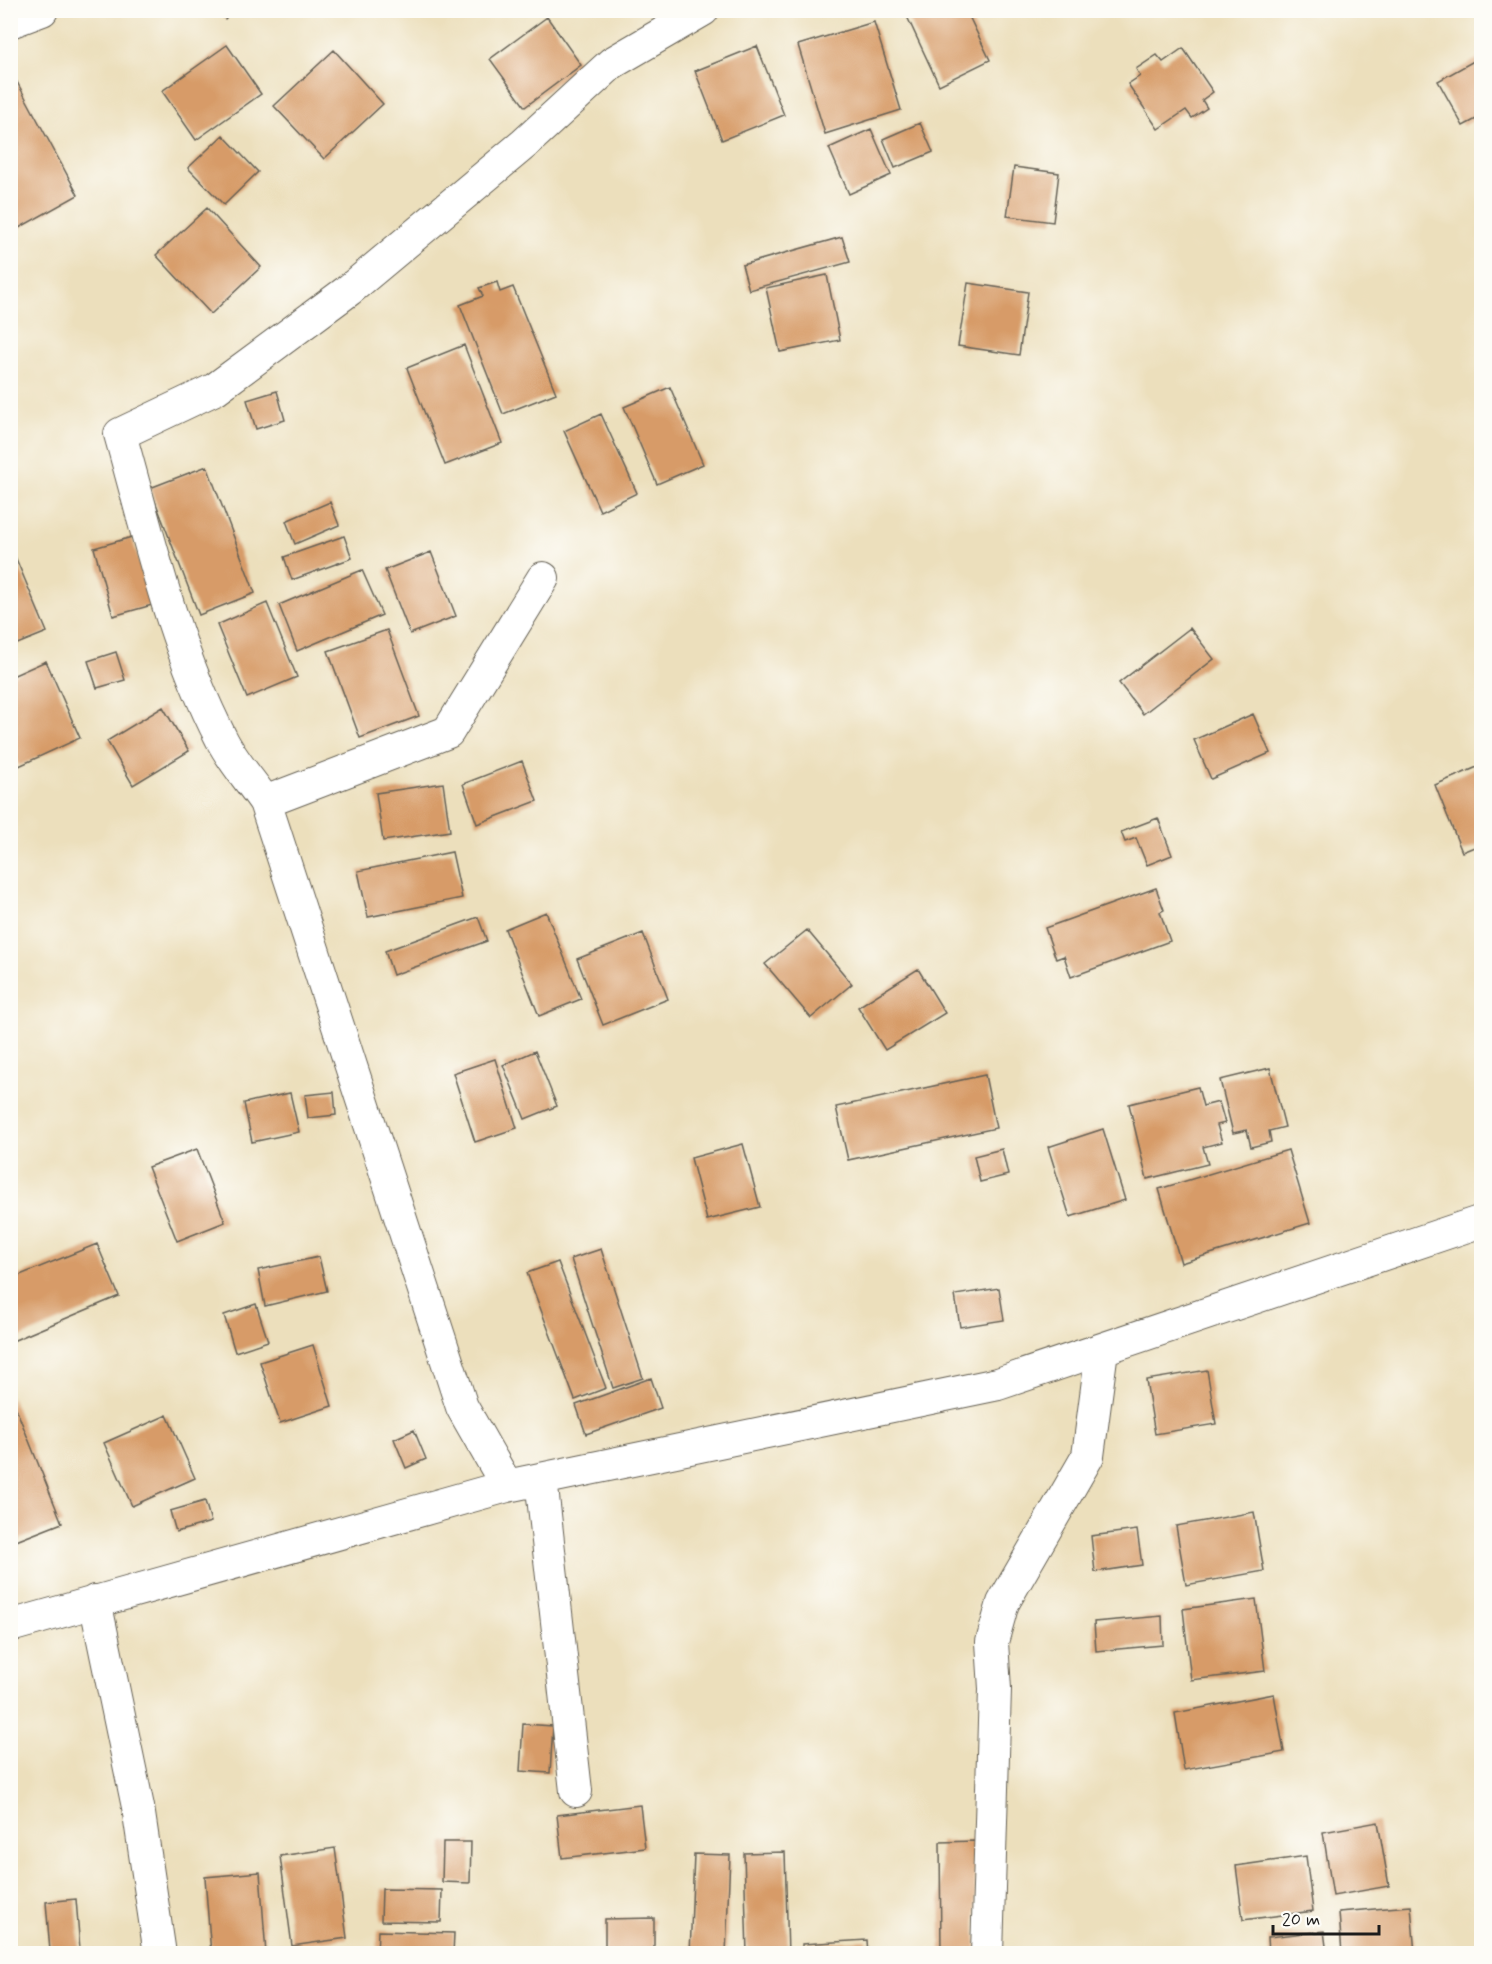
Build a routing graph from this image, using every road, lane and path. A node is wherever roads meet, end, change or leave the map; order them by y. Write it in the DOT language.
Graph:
graph roads {
  1 [pos="42,10"];
  2 [pos="703,10"];
  3 [pos="10,22"];
  4 [pos="543,578"];
  5 [pos="265,802"];
  6 [pos="1482,1221"];
  7 [pos="1102,1350"];
  8 [pos="541,1479"];
  9 [pos="507,1486"];
  10 [pos="95,1601"];
  11 [pos="10,1626"];
  12 [pos="576,1791"];
  13 [pos="160,1953"];
  14 [pos="987,1953"];
  1 -- 3 [label="street"];
  2 -- 5 [label="street"];
  4 -- 5 [label="street"];
  5 -- 9 [label="street"];
  6 -- 7 [label="street"];
  7 -- 8 [label="street"];
  7 -- 14 [label="street"];
  8 -- 9 [label="street"];
  8 -- 12 [label="street"];
  9 -- 10 [label="street"];
  10 -- 11 [label="street"];
  10 -- 13 [label="street"];
}
